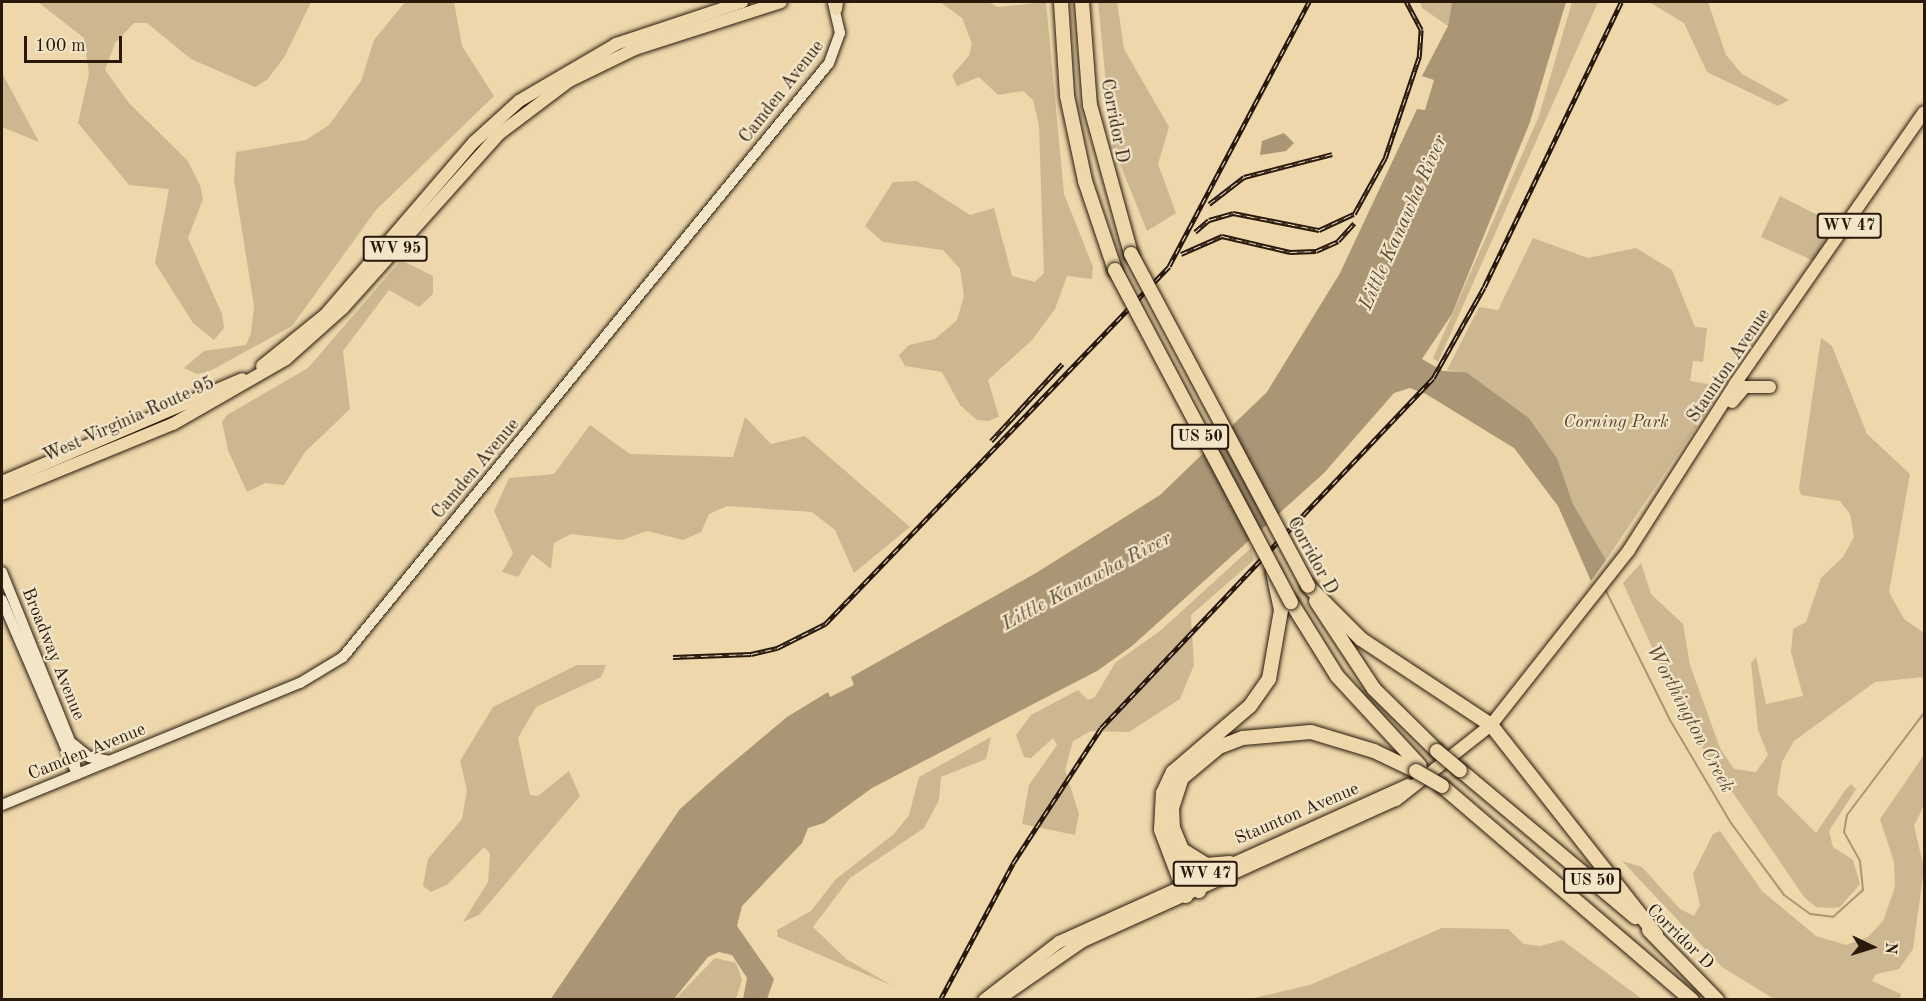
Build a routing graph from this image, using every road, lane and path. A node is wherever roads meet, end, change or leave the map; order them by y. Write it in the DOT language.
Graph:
graph roads {
  1 [pos="742,2"];
  2 [pos="782,2"];
  3 [pos="1061,2"];
  4 [pos="1082,2"];
  5 [pos="835,4"];
  6 [pos="1924,112"];
  7 [pos="1743,373"];
  8 [pos="1757,385"];
  9 [pos="1770,387"];
  10 [pos="1697,444"];
  11 [pos="2,482"];
  12 [pos="2,494"];
  13 [pos="2,572"];
  14 [pos="1308,586"];
  15 [pos="2,600"];
  16 [pos="1286,606"];
  17 [pos="1491,725"];
  18 [pos="69,739"];
  19 [pos="111,761"];
  20 [pos="1418,769"];
  21 [pos="1439,771"];
  22 [pos="77,774"];
  23 [pos="2,805"];
  24 [pos="1176,840"];
  25 [pos="1230,862"];
  26 [pos="1190,888"];
  27 [pos="1656,935"];
  28 [pos="984,999"];
  29 [pos="998,999"];
  30 [pos="1692,999"];
  31 [pos="1717,999"];
  1 -- 11 [label="main road, West Virginia Route 95 / WV 95"];
  2 -- 12 [label="main road, West Virginia Route 95 / WV 95"];
  3 -- 16 [label="highway, US 50, bridge"];
  4 -- 14 [label="highway, Corridor D / US 50, bridge"];
  5 -- 19 [label="street, Camden Avenue"];
  6 -- 7 [label="main road, Staunton Avenue / WV 47"];
  7 -- 8 [label="main road"];
  7 -- 10 [label="main road, Staunton Avenue / WV 47"];
  8 -- 9 [label="main road"];
  8 -- 10 [label="main road"];
  10 -- 17 [label="main road, Staunton Avenue / WV 47"];
  13 -- 18 [label="street, Broadway Avenue"];
  14 -- 17 [label="highway"];
  14 -- 27 [label="highway, Corridor D / US 50, bridge"];
  15 -- 22 [label="street, Broadway Avenue"];
  16 -- 20 [label="highway, US 50"];
  16 -- 26 [label="highway"];
  17 -- 21 [label="main road, Staunton Avenue / WV 47"];
  17 -- 27 [label="highway"];
  18 -- 19 [label="street"];
  18 -- 22 [label="street, Broadway Avenue"];
  19 -- 22 [label="street, Camden Avenue"];
  20 -- 24 [label="highway"];
  20 -- 30 [label="highway, Corridor D / US 50, bridge"];
  21 -- 25 [label="main road, Staunton Avenue / WV 47"];
  21 -- 26 [label="main road, Staunton Avenue / WV 47"];
  22 -- 23 [label="street, Camden Avenue"];
  24 -- 25 [label="highway"];
  24 -- 26 [label="highway"];
  25 -- 26 [label="main road, Staunton Avenue / WV 47"];
  26 -- 28 [label="main road, Staunton Avenue / WV 47"];
  26 -- 29 [label="main road, Staunton Avenue / WV 47"];
  27 -- 31 [label="highway, Corridor D / US 50"];
}
